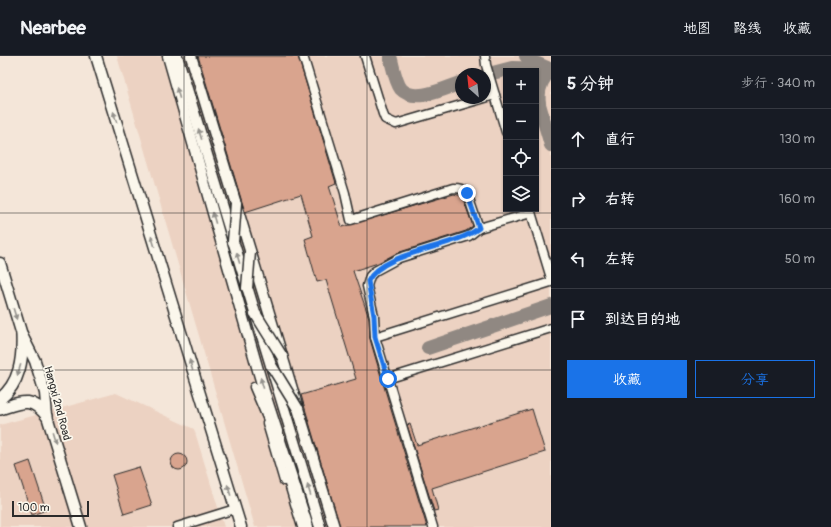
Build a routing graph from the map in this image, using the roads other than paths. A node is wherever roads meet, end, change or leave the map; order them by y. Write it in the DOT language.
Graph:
graph roads {
  1 [pos="96,56"];
  2 [pos="168,56"];
  3 [pos="176,56"];
  4 [pos="190,56"];
  5 [pos="303,56"];
  6 [pos="365,56"];
  7 [pos="484,56"];
  8 [pos="495,95"];
  9 [pos="503,122"];
  10 [pos="236,204"];
  11 [pos="527,212"];
  12 [pos="530,212"];
  13 [pos="479,228"];
  14 [pos="233,242"];
  15 [pos="250,252"];
  16 [pos="0,263"];
  17 [pos="551,278"];
  18 [pos="551,282"];
  19 [pos="247,288"];
  20 [pos="255,313"];
  21 [pos="551,328"];
  22 [pos="22,336"];
  23 [pos="375,337"];
  24 [pos="283,358"];
  25 [pos="271,365"];
  26 [pos="388,379"];
  27 [pos="254,387"];
  28 [pos="0,399"];
  29 [pos="0,409"];
  30 [pos="298,409"];
  31 [pos="265,414"];
  32 [pos="47,416"];
  33 [pos="235,509"];
  34 [pos="81,527"];
  35 [pos="177,527"];
  36 [pos="241,527"];
  37 [pos="298,527"];
  38 [pos="302,527"];
  39 [pos="308,527"];
  40 [pos="320,527"];
  41 [pos="333,527"];
  42 [pos="433,527"];
  33 -- 1 [label="main road, one-way"];
  39 -- 2 [label="main road, one-way"];
  14 -- 3 [label="main road, one-way"];
  4 -- 10 [label="main road"];
  4 -- 41 [label="main road"];
  5 -- 13 [label="street"];
  6 -- 8 [label="street"];
  7 -- 8 [label="street"];
  8 -- 9 [label="street"];
  10 -- 14 [label="main road, bridge"];
  10 -- 15 [label="main road, bridge"];
  11 -- 13 [label="street"];
  12 -- 17 [label="street"];
  13 -- 23 [label="street"];
  19 -- 14 [label="main road, one-way, bridge"];
  15 -- 19 [label="main road, bridge"];
  15 -- 24 [label="main road, bridge"];
  16 -- 22 [label="main road, Hangxi 2nd Road, one-way"];
  18 -- 23 [label="street"];
  19 -- 20 [label="main road"];
  20 -- 24 [label="main road, bridge"];
  20 -- 25 [label="main road, bridge"];
  21 -- 26 [label="street"];
  22 -- 28 [label="highway, one-way"];
  22 -- 32 [label="main road, Hangxi 2nd Road"];
  23 -- 26 [label="street"];
  24 -- 30 [label="main road, bridge"];
  25 -- 30 [label="main road, bridge"];
  40 -- 25 [label="main road, one-way, bridge"];
  26 -- 42 [label="street"];
  27 -- 31 [label="street"];
  29 -- 32 [label="highway"];
  30 -- 41 [label="main road"];
  31 -- 37 [label="street"];
  31 -- 38 [label="street"];
  32 -- 34 [label="main road, Hangxi 2nd Road, one-way"];
  33 -- 35 [label="street"];
  33 -- 36 [label="main road"];
}
